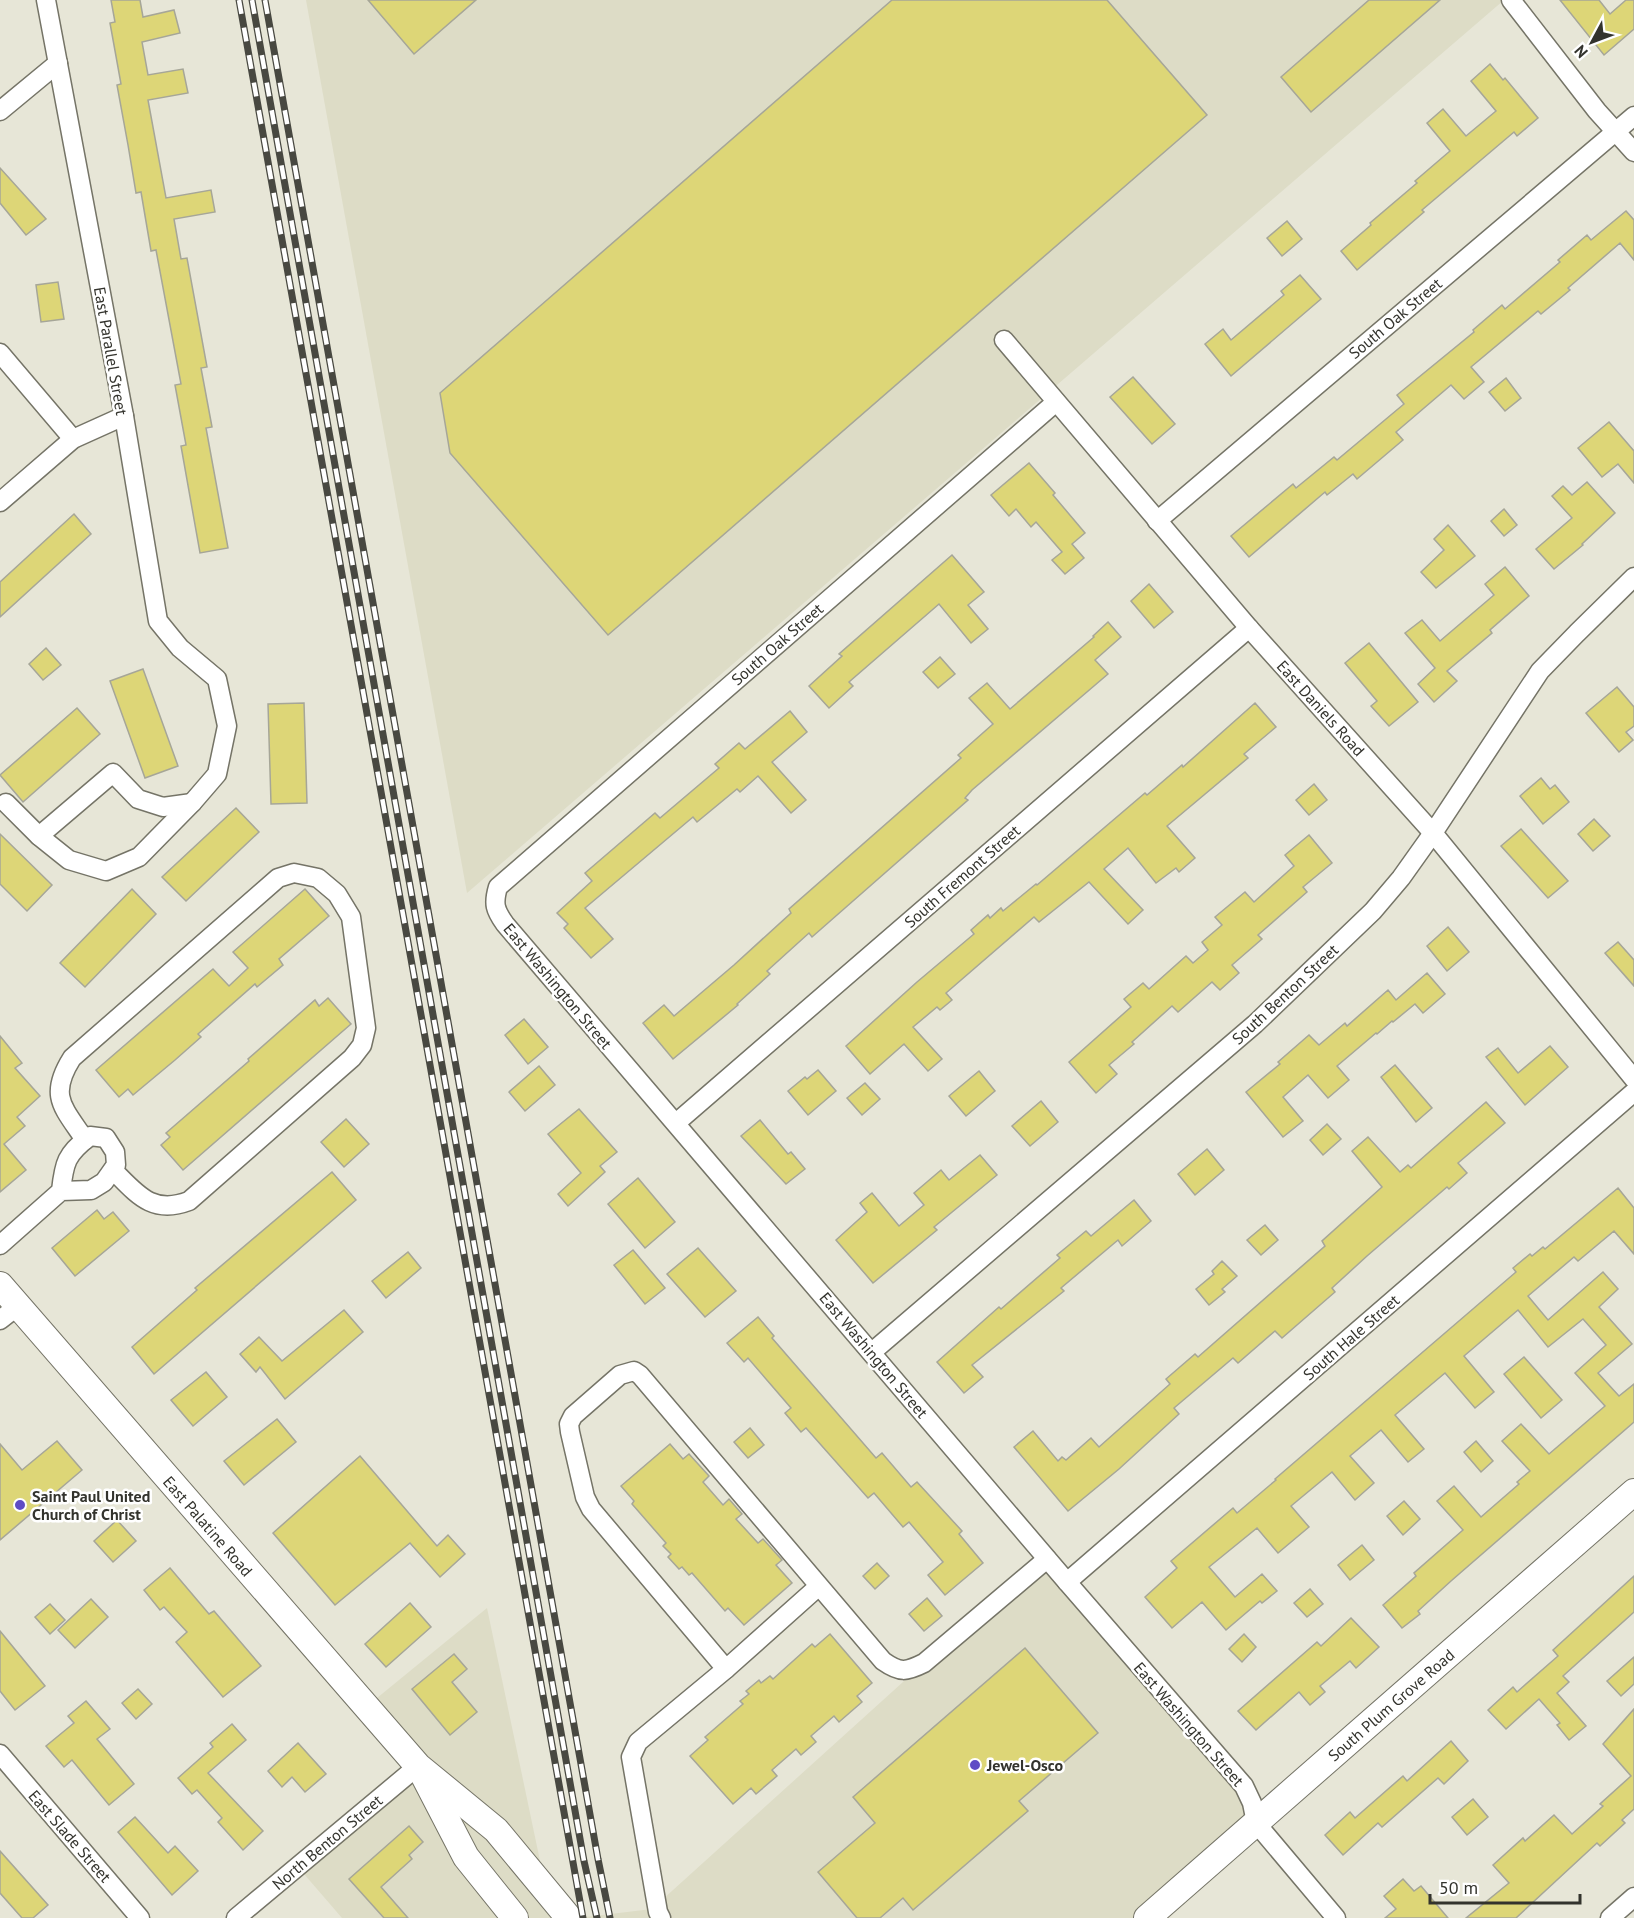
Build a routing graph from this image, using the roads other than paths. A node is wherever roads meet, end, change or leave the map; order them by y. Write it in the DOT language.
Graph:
graph roads {
  1 [pos="46,0"];
  2 [pos="1511,0"];
  3 [pos="58,63"];
  4 [pos="0,111"];
  5 [pos="1634,116"];
  6 [pos="1616,132"];
  7 [pos="1634,152"];
  8 [pos="1004,340"];
  9 [pos="0,353"];
  10 [pos="1056,402"];
  11 [pos="124,416"];
  12 [pos="73,439"];
  13 [pos="0,502"];
  14 [pos="1157,521"];
  15 [pos="1634,578"];
  16 [pos="1249,628"];
  17 [pos="6,803"];
  18 [pos="192,803"];
  19 [pos="1433,833"];
  20 [pos="39,836"];
  21 [pos="498,887"];
  22 [pos="1634,1079"];
  23 [pos="1634,1092"];
  24 [pos="676,1123"];
  25 [pos="85,1140"];
  26 [pos="113,1170"];
  27 [pos="61,1191"];
  28 [pos="0,1245"];
  29 [pos="0,1285"];
  30 [pos="9,1313"];
  31 [pos="872,1352"];
  32 [pos="1634,1492"];
  33 [pos="1047,1559"];
  34 [pos="1067,1582"];
  35 [pos="819,1586"];
  36 [pos="726,1669"];
  37 [pos="0,1754"];
  38 [pos="418,1766"];
  39 [pos="1256,1823"];
  40 [pos="1634,1897"];
  41 [pos="140,1918"];
  42 [pos="236,1918"];
  43 [pos="515,1918"];
  44 [pos="569,1918"];
  45 [pos="661,1918"];
  46 [pos="1147,1918"];
  47 [pos="1336,1918"];
  48 [pos="1610,1918"];
  1 -- 3 [label="street, East Parallel Street"];
  2 -- 6 [label="street"];
  3 -- 4 [label="street"];
  3 -- 11 [label="street, East Parallel Street"];
  5 -- 6 [label="street, South Oak Street"];
  6 -- 7 [label="street"];
  6 -- 14 [label="street, South Oak Street"];
  8 -- 10 [label="street, East Daniels Road"];
  9 -- 12 [label="street"];
  10 -- 14 [label="street, East Daniels Road"];
  10 -- 21 [label="street, South Oak Street"];
  11 -- 12 [label="street"];
  11 -- 18 [label="street, East Parallel Street"];
  12 -- 13 [label="street"];
  14 -- 16 [label="street, East Daniels Road"];
  15 -- 19 [label="street, South Benton Street"];
  16 -- 19 [label="street, East Daniels Road"];
  16 -- 24 [label="street, South Fremont Street"];
  17 -- 20 [label="street"];
  18 -- 20 [label="street"];
  18 -- 20 [label="street"];
  19 -- 22 [label="street, East Daniels Road"];
  19 -- 31 [label="street, South Benton Street"];
  21 -- 24 [label="street, East Washington Street"];
  23 -- 34 [label="street, South Hale Street"];
  24 -- 31 [label="street, East Washington Street"];
  25 -- 26 [label="street"];
  25 -- 26 [label="street"];
  25 -- 27 [label="street"];
  26 -- 27 [label="street"];
  27 -- 28 [label="street"];
  29 -- 30 [label="main road, East Palatine Road"];
  30 -- 38 [label="main road, East Palatine Road"];
  31 -- 33 [label="street, East Washington Street"];
  32 -- 39 [label="main road, South Plum Grove Road"];
  33 -- 34 [label="street, East Washington Street"];
  33 -- 35 [label="street"];
  34 -- 39 [label="street, East Washington Street"];
  35 -- 36 [label="street"];
  35 -- 36 [label="street"];
  36 -- 45 [label="street"];
  37 -- 41 [label="street, East Slade Street"];
  38 -- 42 [label="street, North Benton Street"];
  38 -- 43 [label="main road, East Palatine Road"];
  38 -- 44 [label="main road, East Palatine Road"];
  39 -- 46 [label="main road, South Plum Grove Road"];
  39 -- 47 [label="street"];
  40 -- 48 [label="street"];
}
